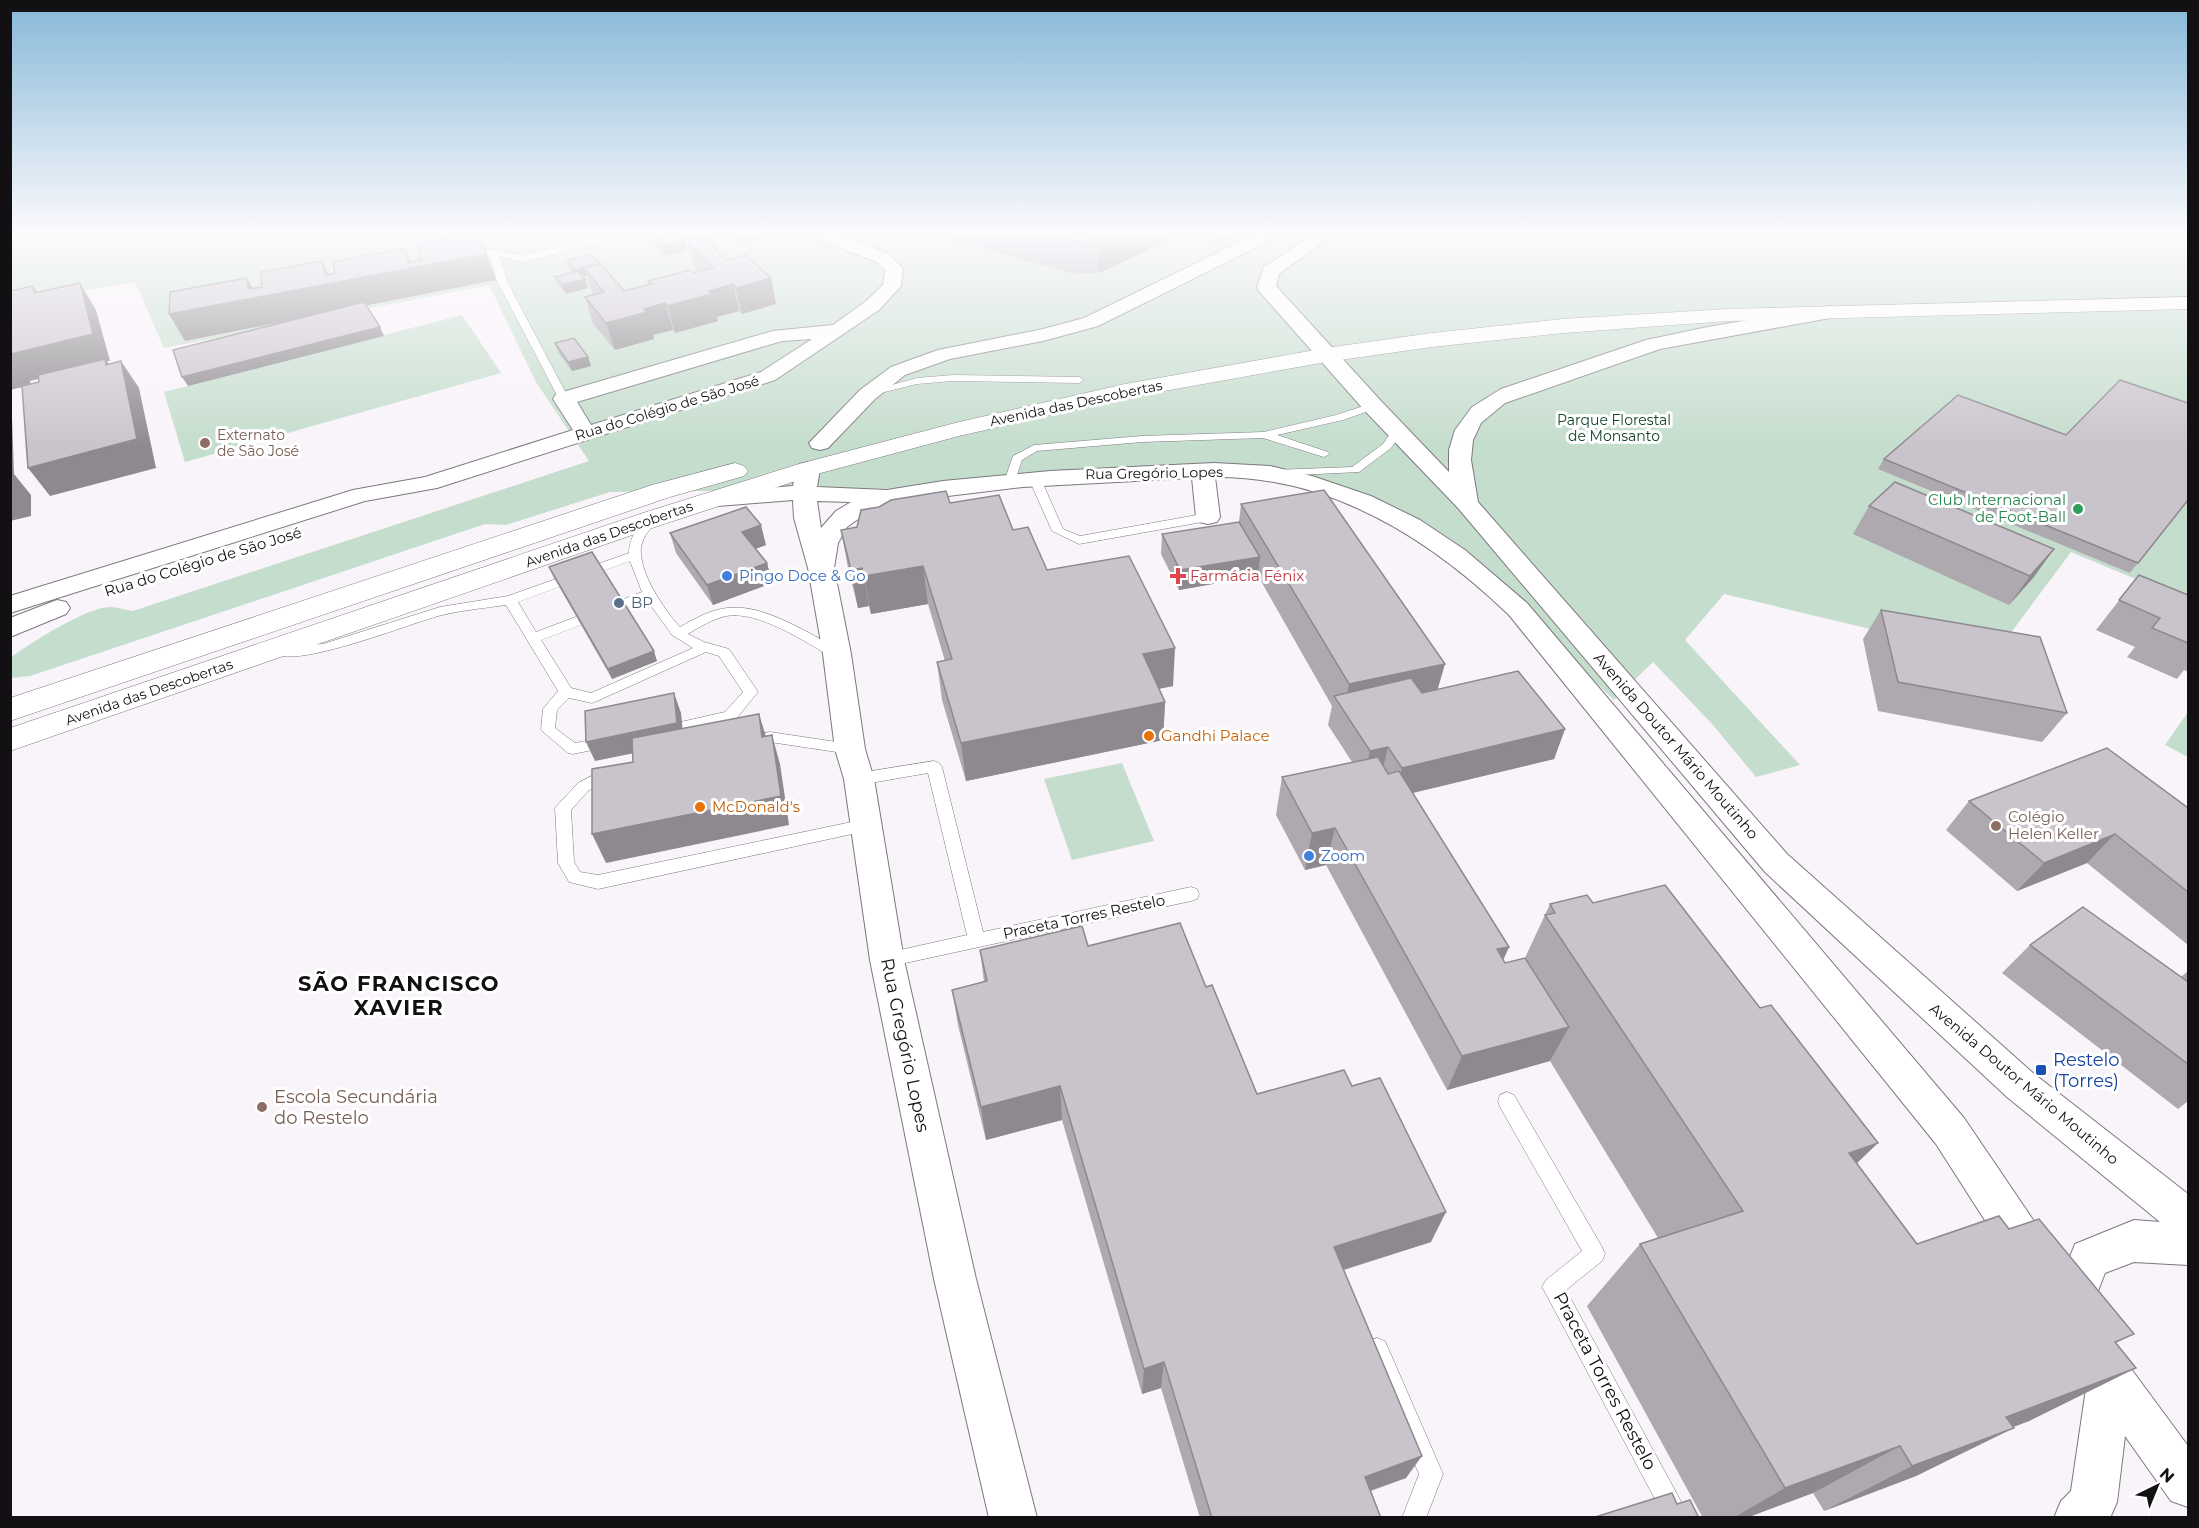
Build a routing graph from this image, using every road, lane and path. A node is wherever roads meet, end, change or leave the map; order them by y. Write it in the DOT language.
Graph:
graph roads {
  1 [pos="515,305"];
  2 [pos="873,305"];
  3 [pos="1125,305"];
  4 [pos="1282,305"];
  5 [pos="1629,305"];
  6 [pos="2097,305"];
  7 [pos="1832,312"];
  8 [pos="838,331"];
  9 [pos="1318,346"];
  10 [pos="1079,380"];
  11 [pos="872,392"];
  12 [pos="564,399"];
  13 [pos="984,400"];
  14 [pos="1373,406"];
  15 [pos="860,432"];
  16 [pos="1397,432"];
  17 [pos="586,434"];
  18 [pos="1264,435"];
  19 [pos="820,443"];
  20 [pos="1324,454"];
  21 [pos="1203,471"];
  22 [pos="1269,473"];
  23 [pos="1034,477"];
  24 [pos="1011,479"];
  25 [pos="806,481"];
  26 [pos="429,483"];
  27 [pos="897,495"];
  28 [pos="1472,511"];
  29 [pos="1208,518"];
  30 [pos="652,519"];
  31 [pos="1416,527"];
  32 [pos="634,555"];
  33 [pos="821,568"];
  34 [pos="649,594"];
  35 [pos="510,600"];
  36 [pos="10,605"];
  37 [pos="10,628"];
  38 [pos="678,633"];
  39 [pos="534,638"];
  40 [pos="704,648"];
  41 [pos="260,654"];
  42 [pos="837,654"];
  43 [pos="81,686"];
  44 [pos="566,692"];
  45 [pos="10,695"];
  46 [pos="10,710"];
  47 [pos="644,735"];
  48 [pos="10,740"];
  49 [pos="620,740"];
  50 [pos="737,743"];
  51 [pos="854,764"];
  52 [pos="626,765"];
  53 [pos="866,825"];
  54 [pos="1191,894"];
  55 [pos="977,940"];
  56 [pos="887,960"];
  57 [pos="1507,1101"];
  58 [pos="2188,1219"];
  59 [pos="2188,1245"];
  60 [pos="2069,1312"];
  61 [pos="1366,1325"];
  62 [pos="2110,1378"];
  63 [pos="2188,1484"];
  64 [pos="1013,1518"];
  65 [pos="1414,1518"];
  66 [pos="1678,1518"];
  67 [pos="2078,1518"];
  1 -- 12 [label="lane"];
  2 -- 8 [label="street, Rua do Colégio de São José"];
  3 -- 11 [label="street"];
  4 -- 9 [label="street, Avenida Doutor Mário Moutinho"];
  5 -- 9 [label="main road, Avenida das Descobertas"];
  6 -- 7 [label="main road, Avenida das Descobertas"];
  7 -- 9 [label="main road, Avenida das Descobertas"];
  7 -- 28 [label="street"];
  8 -- 12 [label="street"];
  8 -- 17 [label="street, Rua do Colégio de São José"];
  9 -- 10 [label="main road, Avenida das Descobertas"];
  9 -- 14 [label="street, Avenida Doutor Mário Moutinho"];
  9 -- 25 [label="main road, Avenida das Descobertas"];
  10 -- 11 [label="lane"];
  10 -- 13 [label="main road, Avenida das Descobertas"];
  11 -- 19 [label="street"];
  12 -- 17 [label="street"];
  14 -- 16 [label="street, Avenida Doutor Mário Moutinho"];
  14 -- 18 [label="lane"];
  15 -- 19 [label="main road, Avenida das Descobertas"];
  16 -- 22 [label="lane, Rua Gregório Lopes"];
  16 -- 28 [label="street, Avenida Doutor Mário Moutinho"];
  17 -- 26 [label="street, Rua do Colégio de São José"];
  18 -- 20 [label="lane"];
  18 -- 24 [label="lane"];
  19 -- 25 [label="main road"];
  19 -- 43 [label="main road, Avenida das Descobertas"];
  21 -- 22 [label="street, Rua Gregório Lopes"];
  21 -- 23 [label="street, Rua Gregório Lopes"];
  21 -- 29 [label="street"];
  22 -- 31 [label="street, Avenida Doutor Mário Moutinho"];
  23 -- 24 [label="street, Rua Gregório Lopes"];
  23 -- 29 [label="lane"];
  24 -- 27 [label="street, Rua Gregório Lopes"];
  25 -- 27 [label="street, Rua Gregório Lopes"];
  25 -- 30 [label="main road, Avenida das Descobertas"];
  25 -- 33 [label="street, Rua Gregório Lopes"];
  26 -- 36 [label="street, Rua do Colégio de São José"];
  26 -- 37 [label="street, Rua do Colégio de São José"];
  27 -- 33 [label="street, Rua Gregório Lopes"];
  28 -- 31 [label="street"];
  28 -- 58 [label="street, Avenida Doutor Mário Moutinho"];
  30 -- 32 [label="lane"];
  30 -- 41 [label="main road, Avenida das Descobertas"];
  31 -- 60 [label="street, Avenida Doutor Mário Moutinho"];
  32 -- 34 [label="lane"];
  32 -- 35 [label="lane"];
  33 -- 42 [label="street, Rua Gregório Lopes"];
  34 -- 38 [label="lane"];
  34 -- 39 [label="lane"];
  35 -- 39 [label="lane"];
  35 -- 41 [label="lane"];
  38 -- 40 [label="lane"];
  38 -- 42 [label="lane"];
  39 -- 44 [label="lane"];
  40 -- 44 [label="lane"];
  40 -- 47 [label="lane"];
  41 -- 48 [label="main road, Avenida das Descobertas"];
  42 -- 51 [label="street, Rua Gregório Lopes"];
  43 -- 45 [label="main road"];
  43 -- 46 [label="main road, Avenida das Descobertas"];
  44 -- 49 [label="lane"];
  50 -- 51 [label="lane"];
  51 -- 53 [label="street, Rua Gregório Lopes"];
  51 -- 55 [label="lane"];
  52 -- 53 [label="lane"];
  53 -- 56 [label="street, Rua Gregório Lopes"];
  54 -- 55 [label="lane, Praceta Torres Restelo"];
  55 -- 56 [label="lane, Praceta Torres Restelo"];
  56 -- 64 [label="street, Rua Gregório Lopes"];
  57 -- 66 [label="lane, Praceta Torres Restelo"];
  59 -- 60 [label="street"];
  60 -- 62 [label="street, Avenida Doutor Mário Moutinho"];
  61 -- 65 [label="lane"];
  62 -- 63 [label="street, Avenida Doutor Mário Moutinho"];
  62 -- 67 [label="street"];
}
